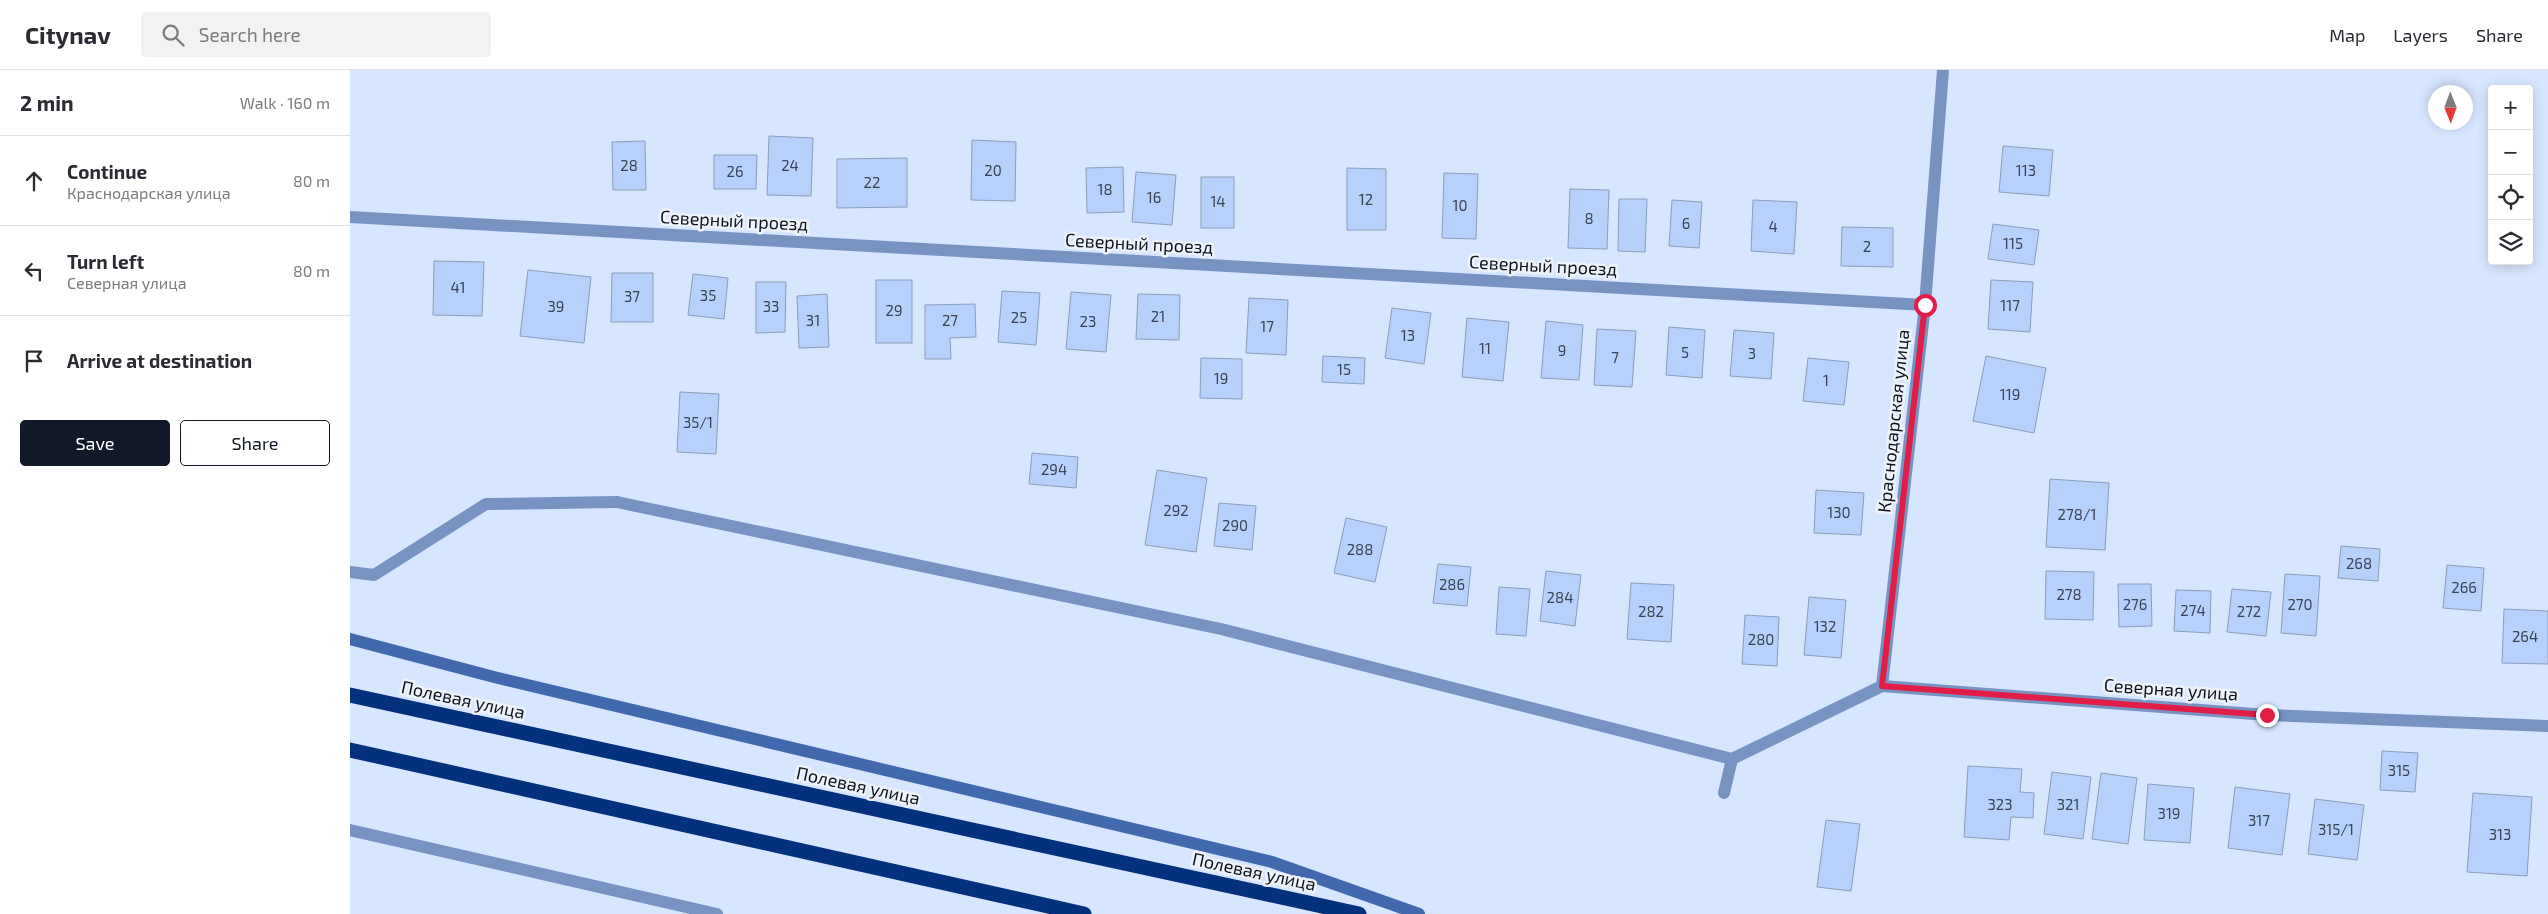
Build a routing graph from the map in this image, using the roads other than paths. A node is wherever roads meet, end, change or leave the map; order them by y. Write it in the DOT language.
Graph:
graph roads {
  1 [pos="1943,70"];
  2 [pos="350,217"];
  3 [pos="1925,305"];
  4 [pos="350,572"];
  5 [pos="350,640"];
  6 [pos="1882,686"];
  7 [pos="350,695"];
  8 [pos="2548,726"];
  9 [pos="350,750"];
  10 [pos="1732,759"];
  11 [pos="1724,793"];
  12 [pos="350,830"];
  13 [pos="717,914"];
  14 [pos="1084,914"];
  15 [pos="1359,914"];
  16 [pos="1419,914"];
  1 -- 3 [label="street, Краснодарская улица"];
  2 -- 3 [label="street, Северный проезд"];
  3 -- 6 [label="street, Краснодарская улица"];
  4 -- 10 [label="street"];
  5 -- 16 [label="main road"];
  6 -- 8 [label="street, Северная улица"];
  6 -- 10 [label="street"];
  7 -- 15 [label="highway, Полевая улица"];
  9 -- 14 [label="highway"];
  10 -- 11 [label="street"];
  12 -- 13 [label="street"];
}
